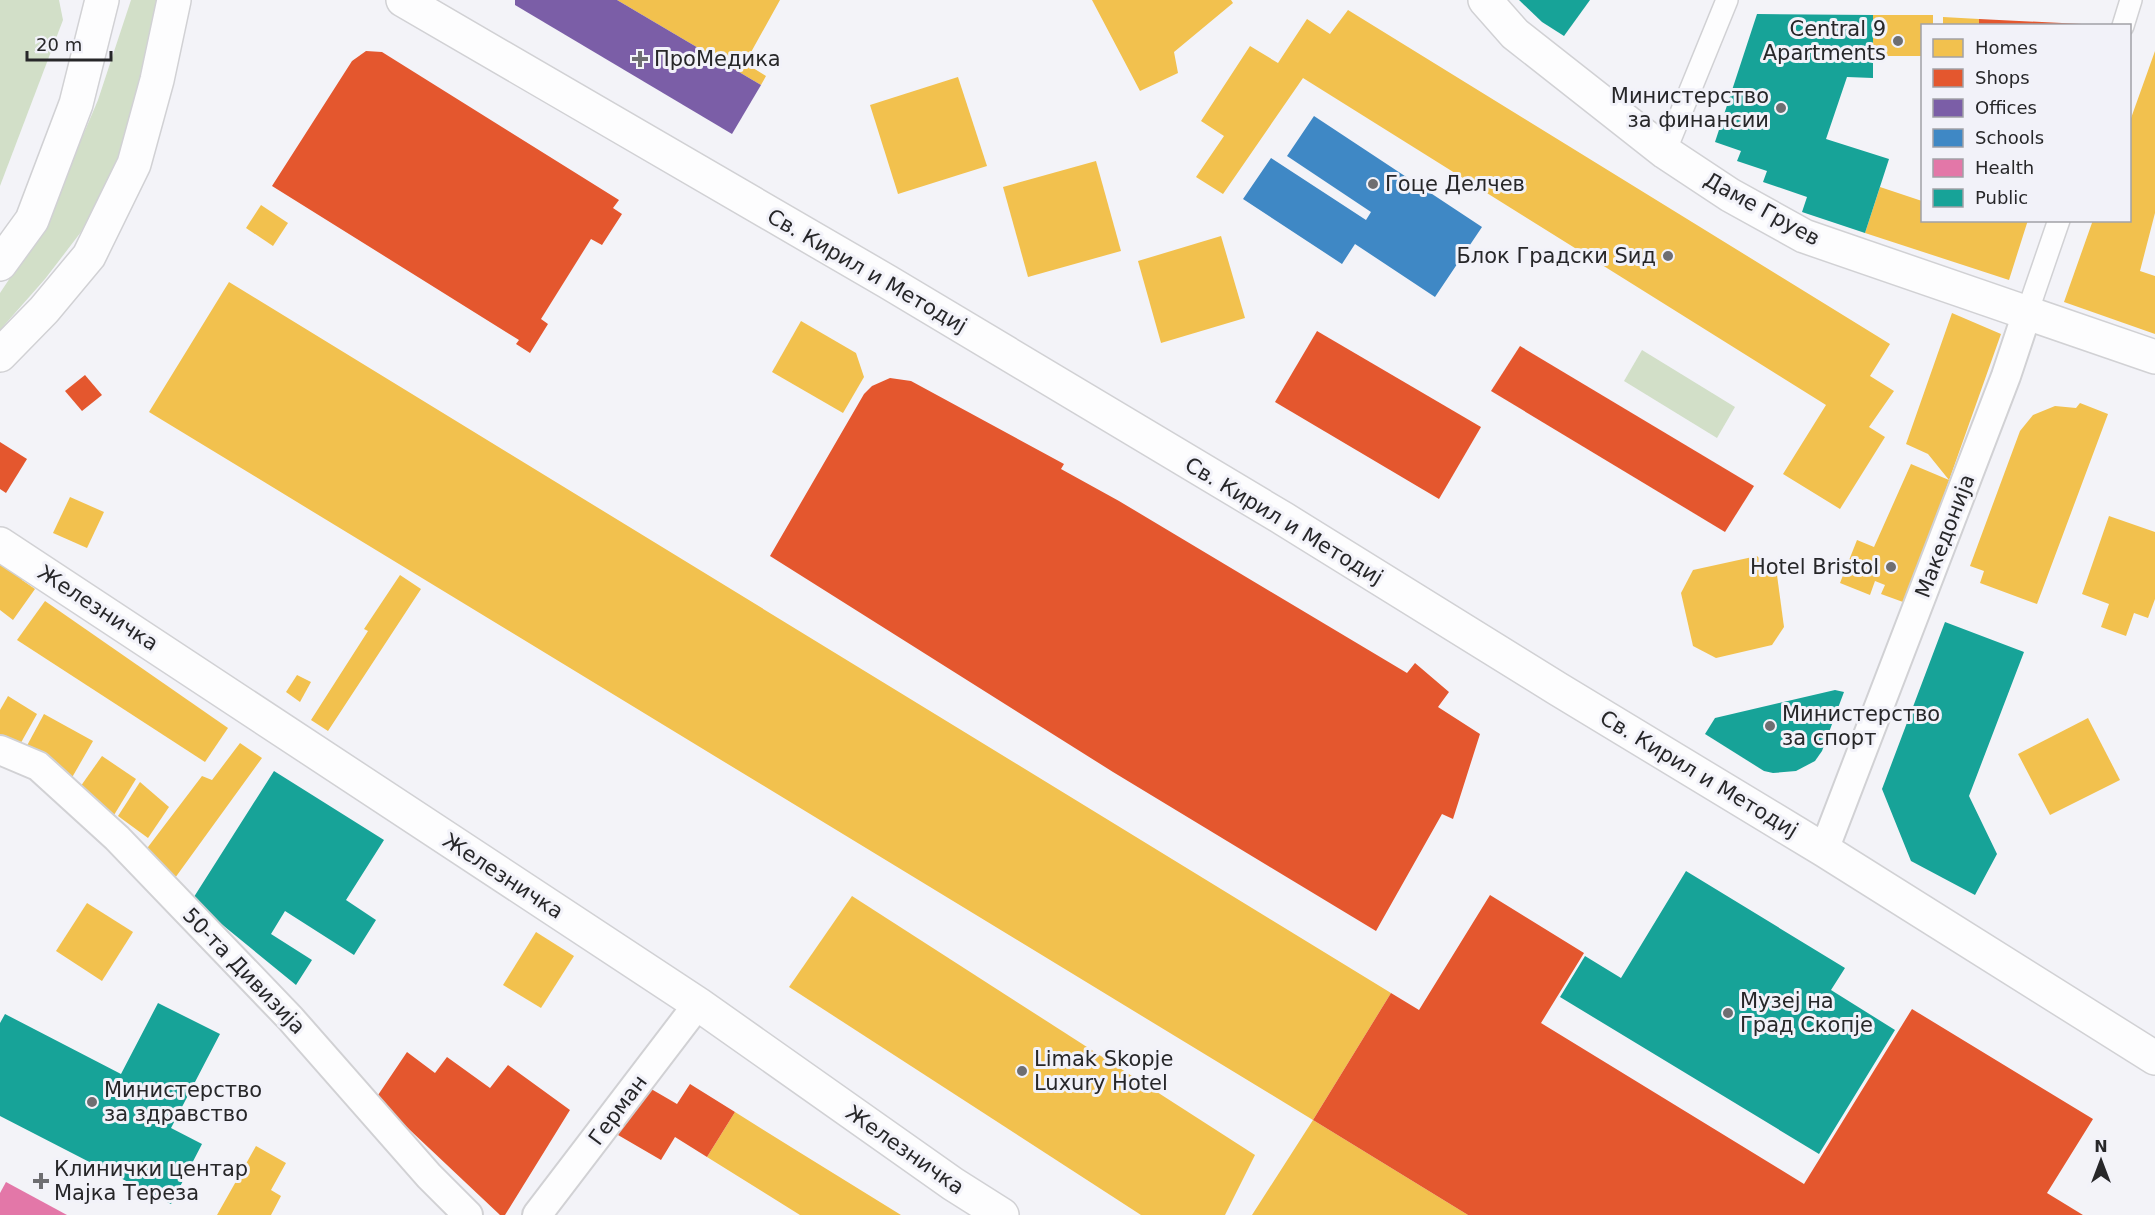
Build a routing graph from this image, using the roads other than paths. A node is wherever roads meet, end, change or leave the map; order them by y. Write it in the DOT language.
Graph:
graph roads {
  1 [pos="174,0"];
  2 [pos="403,0"];
  3 [pos="1485,0"];
  4 [pos="1727,0"];
  5 [pos="2131,0"];
  6 [pos="94,10"];
  7 [pos="2124,24"];
  8 [pos="1665,152"];
  9 [pos="2058,222"];
  10 [pos="0,264"];
  11 [pos="2027,313"];
  12 [pos="0,355"];
  13 [pos="2155,357"];
  14 [pos="0,544"];
  15 [pos="0,750"];
  16 [pos="1824,850"];
  17 [pos="698,1004"];
  18 [pos="2155,1058"];
  19 [pos="468,1215"];
  20 [pos="537,1215"];
  21 [pos="1002,1215"];
  1 -- 12 [label="street"];
  2 -- 16 [label="street, Св. Кирил и Методиј"];
  3 -- 8 [label="street, Даме Груев"];
  4 -- 8 [label="street"];
  5 -- 7 [label="street"];
  6 -- 10 [label="street"];
  8 -- 11 [label="street, Даме Груев"];
  9 -- 11 [label="street, Македонија"];
  11 -- 13 [label="street, Даме Груев"];
  11 -- 16 [label="street, Македонија"];
  14 -- 17 [label="street, Железничка"];
  15 -- 19 [label="street, 50-та Дивизија"];
  16 -- 18 [label="street, Св. Кирил и Методиј"];
  17 -- 20 [label="street, Герман"];
  17 -- 21 [label="street, Железничка"];
}
